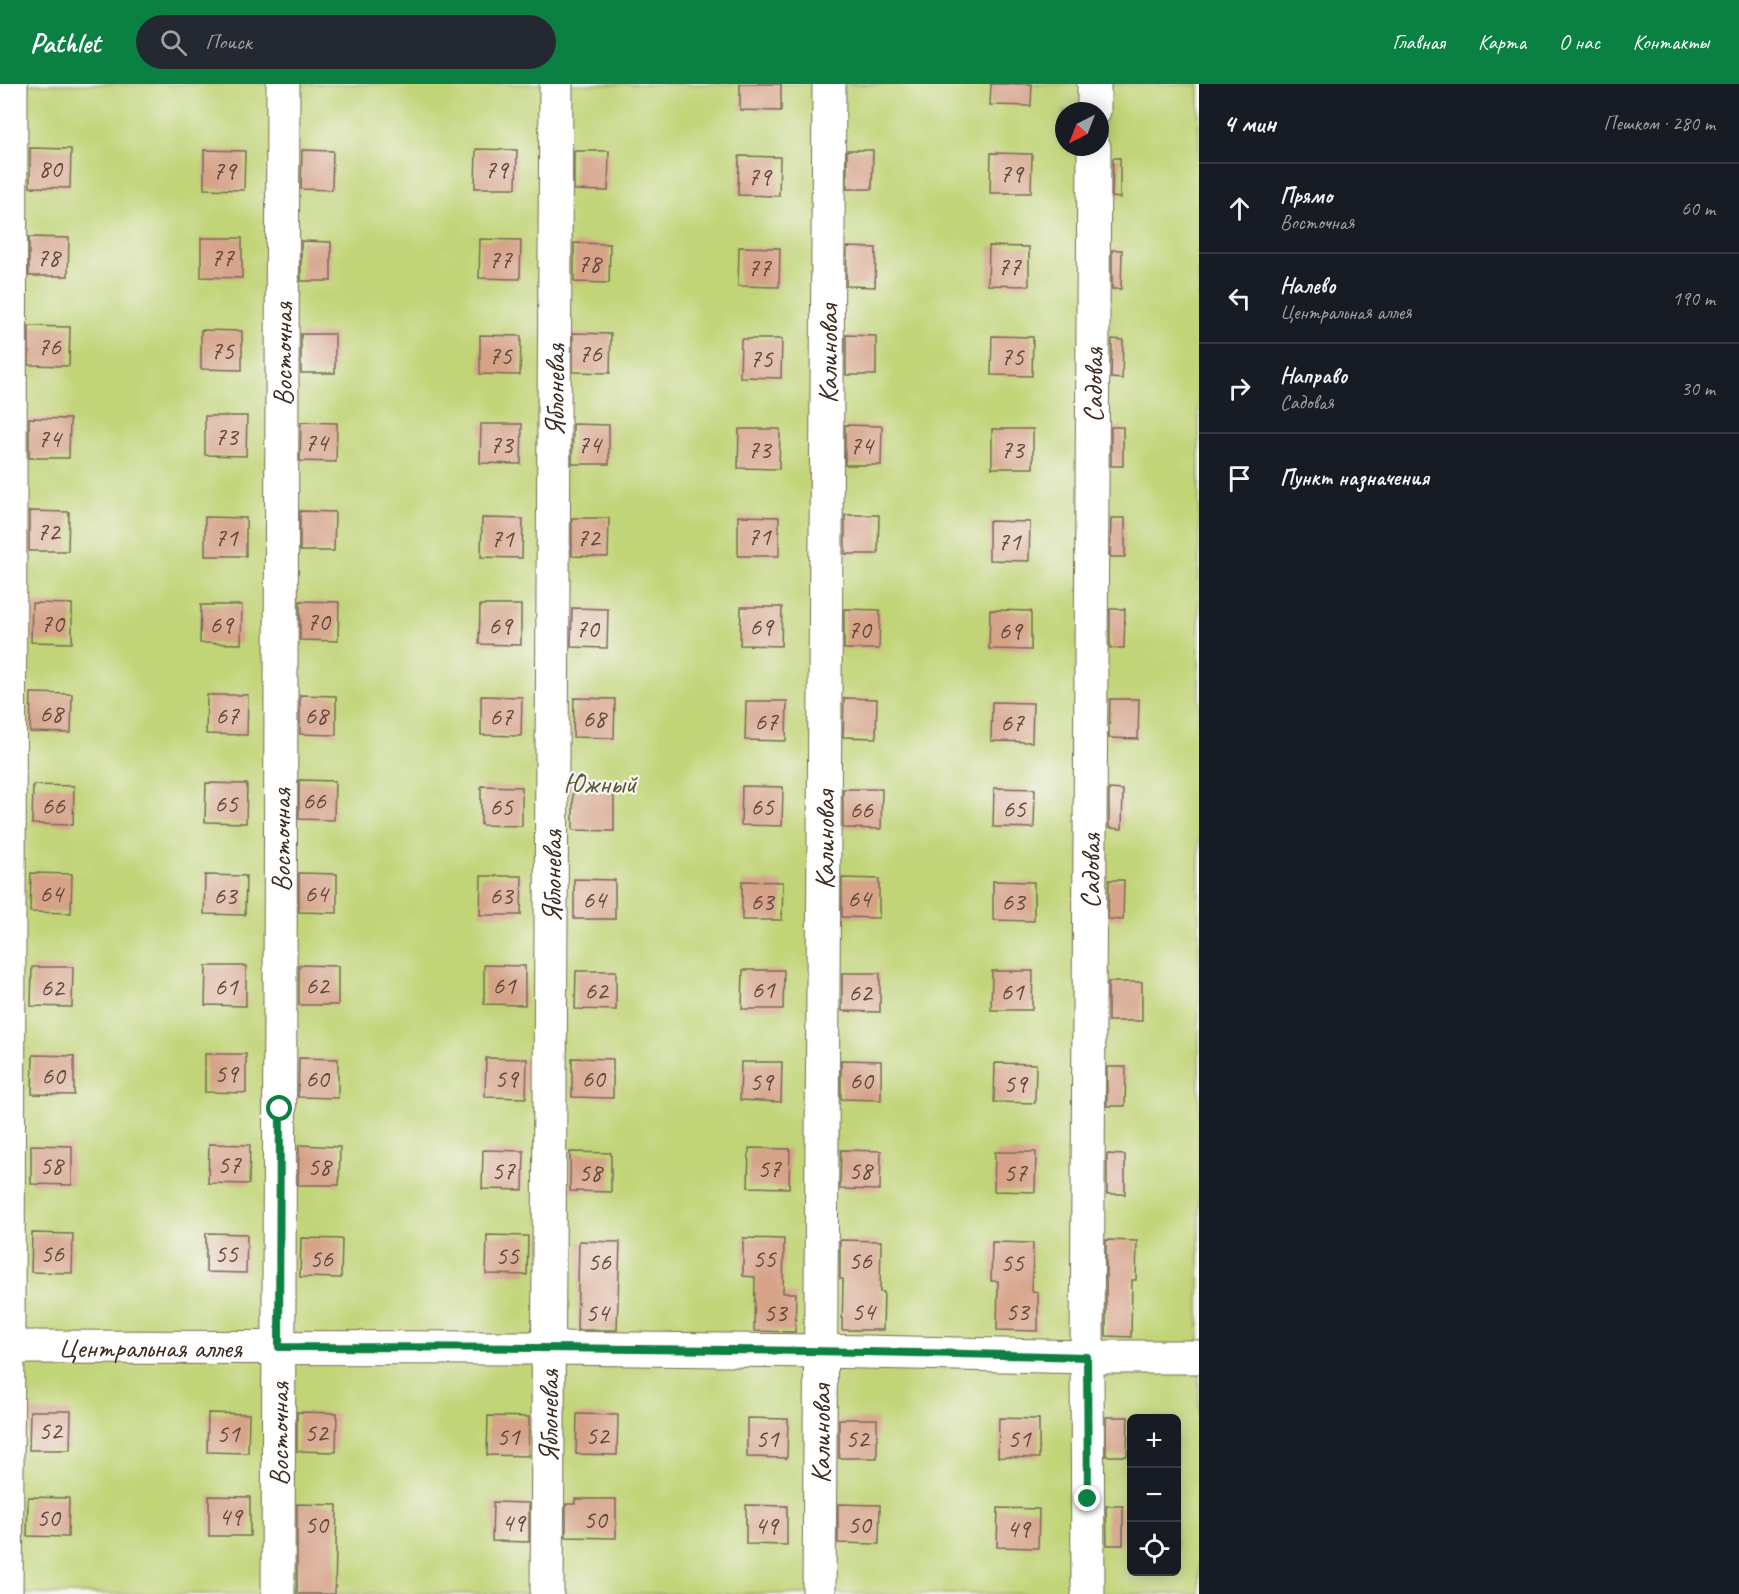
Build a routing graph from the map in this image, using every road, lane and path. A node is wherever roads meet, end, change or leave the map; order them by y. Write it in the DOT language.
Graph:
graph roads {
  1 [pos="11,84"];
  2 [pos="283,84"];
  3 [pos="556,84"];
  4 [pos="829,84"];
  5 [pos="1094,84"];
  6 [pos="1094,102"];
  7 [pos="1094,156"];
  8 [pos="4,1346"];
  9 [pos="279,1347"];
  10 [pos="548,1348"];
  11 [pos="820,1351"];
  12 [pos="1087,1357"];
  13 [pos="1199,1358"];
  14 [pos="6,1594"];
  15 [pos="278,1594"];
  16 [pos="547,1594"];
  17 [pos="819,1594"];
  18 [pos="1088,1594"];
  1 -- 8 [label="street"];
  2 -- 9 [label="street, Восточная"];
  3 -- 10 [label="street, Яблоневая"];
  4 -- 11 [label="street, Калиновая"];
  5 -- 6 [label="street"];
  7 -- 12 [label="street, Садовая"];
  8 -- 9 [label="street, Центральная аллея"];
  8 -- 14 [label="street"];
  9 -- 10 [label="street, Центральная аллея"];
  9 -- 15 [label="street, Восточная"];
  10 -- 11 [label="street, Центральная аллея"];
  10 -- 16 [label="street, Яблоневая"];
  11 -- 12 [label="street, Центральная аллея"];
  11 -- 17 [label="street, Калиновая"];
  12 -- 13 [label="street, Центральная аллея"];
  12 -- 18 [label="street, Садовая"];
}
